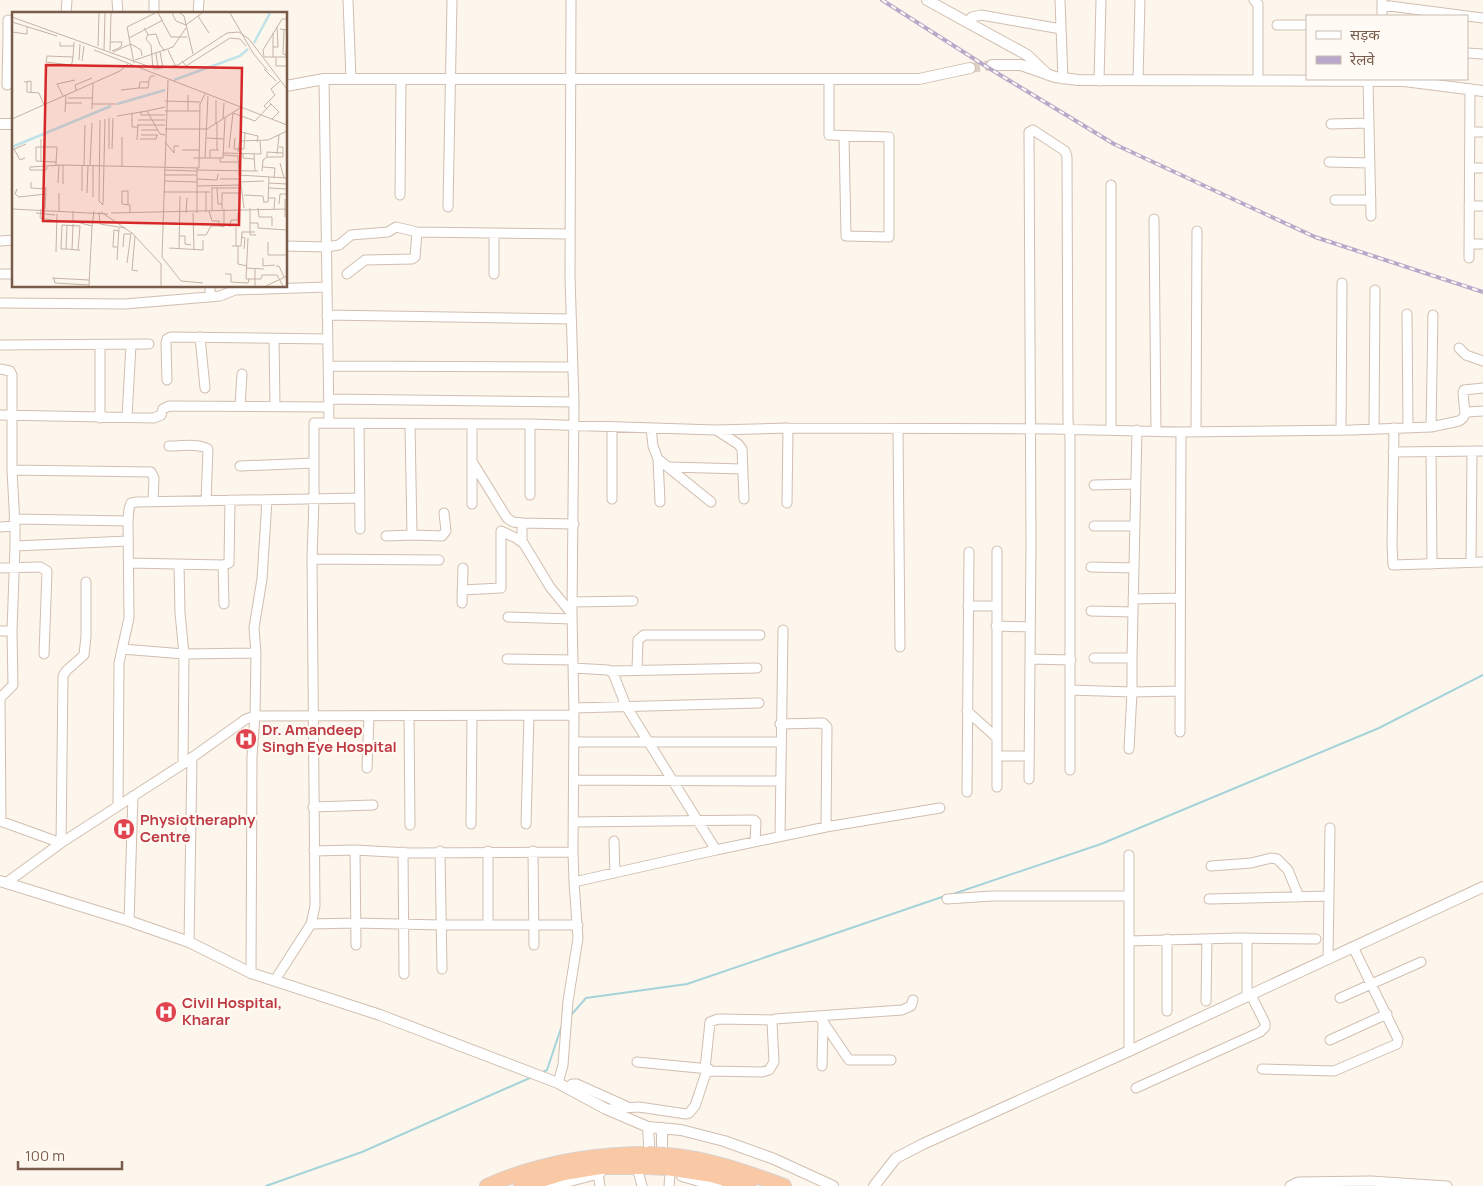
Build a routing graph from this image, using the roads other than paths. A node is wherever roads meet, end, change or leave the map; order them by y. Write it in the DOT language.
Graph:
graph roads {
  1 [pos="348,0"];
  2 [pos="452,0"];
  3 [pos="571,0"];
  4 [pos="927,0"];
  5 [pos="1060,0"];
  6 [pos="1101,0"];
  7 [pos="1140,0"];
  8 [pos="1256,1"];
  9 [pos="1382,3"];
  10 [pos="1448,15"];
  11 [pos="1468,17"];
  12 [pos="1483,18"];
  13 [pos="8,20"];
  14 [pos="967,22"];
  15 [pos="1276,25"];
  16 [pos="1306,25"];
  17 [pos="1061,29"];
  18 [pos="11,36"];
  19 [pos="1468,53"];
  20 [pos="1483,54"];
  21 [pos="992,65"];
  22 [pos="970,68"];
  23 [pos="1048,74"];
  24 [pos="324,79"];
  25 [pos="401,79"];
  26 [pos="452,79"];
  27 [pos="571,79"];
  28 [pos="1063,79"];
  29 [pos="351,80"];
  30 [pos="829,80"];
  31 [pos="1138,80"];
  32 [pos="1258,80"];
  33 [pos="1099,81"];
  34 [pos="1368,81"];
  35 [pos="1441,82"];
  36 [pos="7,85"];
  37 [pos="288,86"];
  38 [pos="1470,89"];
  39 [pos="1483,91"];
  40 [pos="1331,124"];
  41 [pos="1369,124"];
  42 [pos="1470,132"];
  43 [pos="1483,132"];
  44 [pos="844,136"];
  45 [pos="1328,162"];
  46 [pos="1370,163"];
  47 [pos="1470,168"];
  48 [pos="1483,168"];
  49 [pos="1111,185"];
  50 [pos="400,195"];
  51 [pos="1335,200"];
  52 [pos="1371,200"];
  53 [pos="1470,206"];
  54 [pos="1483,206"];
  55 [pos="448,207"];
  56 [pos="1372,216"];
  57 [pos="1154,219"];
  58 [pos="1197,231"];
  59 [pos="417,232"];
  60 [pos="494,233"];
  61 [pos="570,234"];
  62 [pos="1469,244"];
  63 [pos="1483,244"];
  64 [pos="288,246"];
  65 [pos="326,247"];
  66 [pos="1469,258"];
  67 [pos="347,274"];
  68 [pos="494,274"];
  69 [pos="1342,283"];
  70 [pos="327,287"];
  71 [pos="210,288"];
  72 [pos="1376,290"];
  73 [pos="210,297"];
  74 [pos="0,303"];
  75 [pos="1408,314"];
  76 [pos="328,315"];
  77 [pos="1433,315"];
  78 [pos="571,319"];
  79 [pos="200,337"];
  80 [pos="274,339"];
  81 [pos="328,339"];
  82 [pos="149,344"];
  83 [pos="0,345"];
  84 [pos="100,345"];
  85 [pos="131,345"];
  86 [pos="1459,348"];
  87 [pos="1483,361"];
  88 [pos="328,366"];
  89 [pos="573,367"];
  90 [pos="0,369"];
  91 [pos="242,374"];
  92 [pos="167,380"];
  93 [pos="204,388"];
  94 [pos="1483,388"];
  95 [pos="574,402"];
  96 [pos="329,403"];
  97 [pos="240,406"];
  98 [pos="275,406"];
  99 [pos="1483,412"];
  100 [pos="1465,414"];
  101 [pos="0,415"];
  102 [pos="12,416"];
  103 [pos="128,417"];
  104 [pos="100,418"];
  105 [pos="329,422"];
  106 [pos="360,423"];
  107 [pos="410,424"];
  108 [pos="472,424"];
  109 [pos="530,424"];
  110 [pos="574,425"];
  111 [pos="612,426"];
  112 [pos="651,428"];
  113 [pos="788,428"];
  114 [pos="1394,428"];
  115 [pos="1408,428"];
  116 [pos="1431,428"];
  117 [pos="898,429"];
  118 [pos="1374,429"];
  119 [pos="716,430"];
  120 [pos="1030,430"];
  121 [pos="1070,430"];
  122 [pos="1111,430"];
  123 [pos="1137,430"];
  124 [pos="1341,430"];
  125 [pos="1156,431"];
  126 [pos="1196,431"];
  127 [pos="1181,432"];
  128 [pos="169,446"];
  129 [pos="1472,451"];
  130 [pos="1483,451"];
  131 [pos="1393,452"];
  132 [pos="1431,452"];
  133 [pos="658,459"];
  134 [pos="314,463"];
  135 [pos="473,464"];
  136 [pos="240,466"];
  137 [pos="670,467"];
  138 [pos="743,469"];
  139 [pos="12,470"];
  140 [pos="1136,484"];
  141 [pos="1094,485"];
  142 [pos="530,495"];
  143 [pos="314,498"];
  144 [pos="360,498"];
  145 [pos="612,499"];
  146 [pos="744,499"];
  147 [pos="230,500"];
  148 [pos="267,500"];
  149 [pos="153,501"];
  150 [pos="206,501"];
  151 [pos="660,502"];
  152 [pos="711,502"];
  153 [pos="787,503"];
  154 [pos="472,504"];
  155 [pos="502,510"];
  156 [pos="444,513"];
  157 [pos="128,521"];
  158 [pos="14,523"];
  159 [pos="522,523"];
  160 [pos="574,524"];
  161 [pos="1094,526"];
  162 [pos="1135,526"];
  163 [pos="0,527"];
  164 [pos="360,529"];
  165 [pos="501,531"];
  166 [pos="412,535"];
  167 [pos="386,536"];
  168 [pos="128,542"];
  169 [pos="522,542"];
  170 [pos="15,546"];
  171 [pos="997,551"];
  172 [pos="970,552"];
  173 [pos="312,559"];
  174 [pos="439,560"];
  175 [pos="1471,562"];
  176 [pos="1483,562"];
  177 [pos="129,564"];
  178 [pos="1432,564"];
  179 [pos="178,565"];
  180 [pos="223,565"];
  181 [pos="14,567"];
  182 [pos="1091,567"];
  183 [pos="0,568"];
  184 [pos="462,568"];
  185 [pos="1134,568"];
  186 [pos="86,582"];
  187 [pos="462,590"];
  188 [pos="1179,598"];
  189 [pos="1133,600"];
  190 [pos="633,601"];
  191 [pos="572,602"];
  192 [pos="462,603"];
  193 [pos="224,604"];
  194 [pos="968,606"];
  195 [pos="997,606"];
  196 [pos="1091,611"];
  197 [pos="1133,612"];
  198 [pos="572,616"];
  199 [pos="508,617"];
  200 [pos="996,626"];
  201 [pos="1030,627"];
  202 [pos="783,630"];
  203 [pos="0,631"];
  204 [pos="12,631"];
  205 [pos="760,635"];
  206 [pos="900,647"];
  207 [pos="122,649"];
  208 [pos="256,653"];
  209 [pos="44,654"];
  210 [pos="184,654"];
  211 [pos="1094,658"];
  212 [pos="1132,658"];
  213 [pos="507,659"];
  214 [pos="1030,659"];
  215 [pos="1071,660"];
  216 [pos="573,664"];
  217 [pos="757,668"];
  218 [pos="637,670"];
  219 [pos="611,671"];
  220 [pos="1070,690"];
  221 [pos="1180,691"];
  222 [pos="1132,692"];
  223 [pos="1,697"];
  224 [pos="759,704"];
  225 [pos="626,706"];
  226 [pos="574,711"];
  227 [pos="967,711"];
  228 [pos="529,715"];
  229 [pos="255,716"];
  230 [pos="409,716"];
  231 [pos="472,716"];
  232 [pos="312,717"];
  233 [pos="370,717"];
  234 [pos="780,724"];
  235 [pos="1180,732"];
  236 [pos="997,738"];
  237 [pos="574,742"];
  238 [pos="648,742"];
  239 [pos="780,742"];
  240 [pos="1129,749"];
  241 [pos="997,756"];
  242 [pos="1030,756"];
  243 [pos="192,757"];
  244 [pos="183,764"];
  245 [pos="367,768"];
  246 [pos="1070,770"];
  247 [pos="574,780"];
  248 [pos="673,780"];
  249 [pos="1029,780"];
  250 [pos="780,781"];
  251 [pos="997,787"];
  252 [pos="968,792"];
  253 [pos="133,796"];
  254 [pos="118,805"];
  255 [pos="373,805"];
  256 [pos="313,806"];
  257 [pos="940,808"];
  258 [pos="1,821"];
  259 [pos="699,821"];
  260 [pos="573,822"];
  261 [pos="471,824"];
  262 [pos="526,824"];
  263 [pos="410,825"];
  264 [pos="826,827"];
  265 [pos="1330,828"];
  266 [pos="780,836"];
  267 [pos="614,841"];
  268 [pos="755,842"];
  269 [pos="62,843"];
  270 [pos="354,850"];
  271 [pos="716,850"];
  272 [pos="314,851"];
  273 [pos="488,851"];
  274 [pos="533,851"];
  275 [pos="403,852"];
  276 [pos="440,852"];
  277 [pos="573,852"];
  278 [pos="1129,856"];
  279 [pos="1211,866"];
  280 [pos="615,873"];
  281 [pos="3,882"];
  282 [pos="574,882"];
  283 [pos="1483,887"];
  284 [pos="1129,896"];
  285 [pos="1329,896"];
  286 [pos="1299,897"];
  287 [pos="947,898"];
  288 [pos="1209,899"];
  289 [pos="129,921"];
  290 [pos="355,923"];
  291 [pos="311,924"];
  292 [pos="404,924"];
  293 [pos="488,924"];
  294 [pos="533,924"];
  295 [pos="441,925"];
  296 [pos="578,925"];
  297 [pos="1247,938"];
  298 [pos="1208,939"];
  299 [pos="1316,939"];
  300 [pos="1167,940"];
  301 [pos="1129,941"];
  302 [pos="189,942"];
  303 [pos="356,945"];
  304 [pos="534,945"];
  305 [pos="1353,947"];
  306 [pos="1328,959"];
  307 [pos="1421,962"];
  308 [pos="442,970"];
  309 [pos="251,973"];
  310 [pos="404,974"];
  311 [pos="275,980"];
  312 [pos="1372,984"];
  313 [pos="1249,996"];
  314 [pos="1340,998"];
  315 [pos="913,1000"];
  316 [pos="1206,1000"];
  317 [pos="1167,1011"];
  318 [pos="1387,1014"];
  319 [pos="773,1020"];
  320 [pos="821,1020"];
  321 [pos="1330,1040"];
  322 [pos="1129,1051"];
  323 [pos="891,1060"];
  324 [pos="637,1062"];
  325 [pos="822,1066"];
  326 [pos="708,1069"];
  327 [pos="1262,1069"];
  328 [pos="563,1085"];
  329 [pos="1136,1088"];
  330 [pos="627,1107"];
  331 [pos="606,1109"];
  332 [pos="648,1127"];
  333 [pos="662,1128"];
  334 [pos="647,1166"];
  335 [pos="666,1167"];
  336 [pos="598,1174"];
  337 [pos="582,1182"];
  338 [pos="827,1185"];
  339 [pos="487,1186"];
  340 [pos="521,1186"];
  341 [pos="550,1186"];
  342 [pos="600,1186"];
  343 [pos="642,1186"];
  344 [pos="669,1186"];
  345 [pos="717,1186"];
  346 [pos="749,1186"];
  347 [pos="784,1186"];
  348 [pos="874,1186"];
  349 [pos="1290,1186"];
  350 [pos="1447,1186"];
  1 -- 29 [label="street"];
  2 -- 26 [label="street"];
  3 -- 27 [label="street"];
  4 -- 14 [label="street"];
  5 -- 17 [label="street"];
  6 -- 33 [label="street"];
  7 -- 31 [label="street"];
  8 -- 32 [label="street"];
  9 -- 10 [label="street"];
  11 -- 12 [label="street"];
  13 -- 18 [label="street"];
  14 -- 17 [label="street"];
  14 -- 23 [label="street"];
  15 -- 16 [label="street"];
  17 -- 28 [label="street"];
  18 -- 36 [label="street"];
  19 -- 20 [label="street"];
  21 -- 23 [label="street"];
  22 -- 30 [label="street"];
  23 -- 28 [label="street"];
  24 -- 29 [label="street"];
  24 -- 37 [label="street"];
  24 -- 65 [label="street"];
  25 -- 26 [label="street"];
  25 -- 29 [label="street"];
  25 -- 50 [label="street"];
  26 -- 27 [label="street"];
  26 -- 55 [label="street"];
  27 -- 30 [label="street"];
  27 -- 61 [label="street"];
  28 -- 33 [label="street"];
  30 -- 44 [label="street"];
  31 -- 32 [label="street"];
  31 -- 33 [label="street"];
  32 -- 34 [label="street"];
  34 -- 35 [label="street"];
  34 -- 41 [label="street"];
  35 -- 38 [label="street"];
  38 -- 39 [label="street"];
  38 -- 42 [label="street"];
  40 -- 41 [label="street"];
  41 -- 46 [label="street"];
  42 -- 43 [label="street"];
  42 -- 47 [label="street"];
  44 -- 44 [label="street"];
  45 -- 46 [label="street"];
  46 -- 52 [label="street"];
  47 -- 48 [label="street"];
  47 -- 53 [label="street"];
  49 -- 122 [label="street"];
  51 -- 52 [label="street"];
  52 -- 56 [label="street"];
  53 -- 54 [label="street"];
  53 -- 62 [label="street"];
  57 -- 125 [label="street"];
  58 -- 126 [label="street"];
  59 -- 60 [label="street"];
  59 -- 65 [label="street"];
  59 -- 67 [label="street"];
  60 -- 61 [label="street"];
  60 -- 68 [label="street"];
  61 -- 78 [label="street"];
  62 -- 63 [label="street"];
  62 -- 66 [label="street"];
  64 -- 65 [label="street"];
  65 -- 70 [label="street"];
  69 -- 124 [label="street"];
  70 -- 73 [label="street"];
  70 -- 76 [label="street"];
  71 -- 73 [label="street"];
  72 -- 118 [label="street"];
  73 -- 74 [label="street"];
  75 -- 115 [label="street"];
  76 -- 78 [label="street"];
  76 -- 81 [label="street"];
  77 -- 116 [label="street"];
  78 -- 89 [label="street"];
  79 -- 80 [label="street"];
  79 -- 92 [label="street"];
  79 -- 93 [label="street"];
  80 -- 81 [label="street"];
  80 -- 98 [label="street"];
  81 -- 88 [label="street"];
  82 -- 85 [label="street"];
  83 -- 84 [label="street"];
  84 -- 85 [label="street"];
  84 -- 104 [label="street"];
  85 -- 103 [label="street"];
  86 -- 87 [label="street"];
  88 -- 89 [label="street"];
  88 -- 96 [label="street"];
  89 -- 95 [label="street"];
  90 -- 102 [label="street"];
  91 -- 97 [label="street"];
  94 -- 100 [label="street"];
  95 -- 96 [label="street"];
  95 -- 110 [label="street"];
  96 -- 98 [label="street"];
  96 -- 105 [label="street"];
  97 -- 98 [label="street"];
  97 -- 103 [label="street"];
  99 -- 100 [label="street"];
  100 -- 116 [label="street"];
  101 -- 102 [label="street"];
  102 -- 104 [label="street"];
  102 -- 139 [label="street"];
  103 -- 104 [label="street"];
  105 -- 106 [label="street"];
  105 -- 134 [label="street"];
  106 -- 107 [label="street"];
  106 -- 144 [label="street"];
  107 -- 108 [label="street"];
  107 -- 166 [label="street"];
  108 -- 109 [label="street"];
  108 -- 135 [label="street"];
  109 -- 110 [label="street"];
  109 -- 142 [label="street"];
  110 -- 111 [label="street"];
  110 -- 160 [label="street"];
  111 -- 112 [label="street"];
  111 -- 145 [label="street"];
  112 -- 119 [label="street"];
  112 -- 133 [label="street"];
  113 -- 117 [label="street"];
  113 -- 119 [label="street"];
  113 -- 153 [label="street"];
  114 -- 115 [label="street"];
  114 -- 118 [label="street"];
  114 -- 131 [label="street"];
  115 -- 116 [label="street"];
  117 -- 120 [label="street"];
  117 -- 206 [label="street"];
  118 -- 124 [label="street"];
  119 -- 138 [label="street"];
  120 -- 121 [label="street"];
  120 -- 121 [label="street"];
  120 -- 201 [label="street"];
  121 -- 122 [label="street"];
  121 -- 215 [label="street"];
  122 -- 123 [label="street"];
  123 -- 125 [label="street"];
  123 -- 140 [label="street"];
  124 -- 126 [label="street"];
  125 -- 127 [label="street"];
  126 -- 127 [label="street"];
  127 -- 188 [label="street"];
  128 -- 150 [label="street"];
  129 -- 130 [label="street"];
  129 -- 132 [label="street"];
  129 -- 175 [label="street"];
  131 -- 132 [label="street"];
  131 -- 178 [label="street"];
  132 -- 178 [label="street"];
  133 -- 137 [label="street"];
  133 -- 151 [label="street"];
  134 -- 136 [label="street"];
  134 -- 143 [label="street"];
  135 -- 154 [label="street"];
  135 -- 155 [label="street"];
  137 -- 138 [label="street"];
  137 -- 152 [label="street"];
  138 -- 146 [label="street"];
  139 -- 149 [label="street"];
  139 -- 158 [label="street"];
  140 -- 141 [label="street"];
  140 -- 162 [label="street"];
  143 -- 144 [label="street"];
  143 -- 148 [label="street"];
  143 -- 173 [label="street"];
  144 -- 164 [label="street"];
  147 -- 148 [label="street"];
  147 -- 150 [label="street"];
  147 -- 180 [label="street"];
  148 -- 208 [label="street"];
  149 -- 150 [label="street"];
  149 -- 157 [label="street"];
  155 -- 159 [label="street"];
  155 -- 165 [label="street"];
  156 -- 166 [label="street"];
  157 -- 158 [label="street"];
  157 -- 168 [label="street"];
  158 -- 163 [label="street"];
  158 -- 170 [label="street"];
  159 -- 160 [label="street"];
  159 -- 169 [label="street"];
  160 -- 191 [label="street"];
  161 -- 162 [label="street"];
  162 -- 185 [label="street"];
  165 -- 169 [label="street"];
  165 -- 187 [label="street"];
  166 -- 167 [label="street"];
  168 -- 170 [label="street"];
  168 -- 177 [label="street"];
  169 -- 198 [label="street"];
  170 -- 181 [label="street"];
  171 -- 195 [label="street"];
  172 -- 194 [label="street"];
  173 -- 174 [label="street"];
  173 -- 232 [label="street"];
  175 -- 176 [label="street"];
  175 -- 178 [label="street"];
  177 -- 179 [label="street"];
  177 -- 207 [label="street"];
  179 -- 180 [label="street"];
  179 -- 210 [label="street"];
  180 -- 193 [label="street"];
  181 -- 183 [label="street"];
  181 -- 204 [label="street"];
  181 -- 209 [label="street"];
  182 -- 185 [label="street"];
  184 -- 187 [label="street"];
  185 -- 189 [label="street"];
  186 -- 269 [label="street"];
  187 -- 192 [label="street"];
  188 -- 189 [label="street"];
  188 -- 221 [label="street"];
  189 -- 197 [label="street"];
  190 -- 191 [label="street"];
  191 -- 198 [label="street"];
  194 -- 195 [label="street"];
  194 -- 227 [label="street"];
  195 -- 200 [label="street"];
  196 -- 197 [label="street"];
  197 -- 212 [label="street"];
  198 -- 199 [label="street"];
  198 -- 216 [label="street"];
  200 -- 201 [label="street"];
  200 -- 236 [label="street"];
  201 -- 214 [label="street"];
  202 -- 234 [label="street"];
  203 -- 204 [label="street"];
  204 -- 223 [label="street"];
  205 -- 218 [label="street"];
  207 -- 210 [label="street"];
  207 -- 254 [label="street"];
  208 -- 210 [label="street"];
  208 -- 229 [label="street"];
  210 -- 244 [label="street"];
  211 -- 212 [label="street"];
  212 -- 222 [label="street"];
  213 -- 216 [label="street"];
  214 -- 215 [label="street"];
  214 -- 242 [label="street"];
  215 -- 220 [label="street"];
  216 -- 219 [label="street"];
  216 -- 226 [label="street"];
  217 -- 218 [label="street"];
  218 -- 219 [label="street"];
  219 -- 225 [label="street"];
  220 -- 222 [label="street"];
  220 -- 246 [label="street"];
  221 -- 222 [label="street"];
  221 -- 235 [label="street"];
  222 -- 240 [label="street"];
  223 -- 258 [label="street"];
  224 -- 225 [label="street"];
  225 -- 226 [label="street"];
  225 -- 238 [label="street"];
  226 -- 228 [label="street"];
  226 -- 237 [label="street"];
  227 -- 236 [label="street"];
  227 -- 252 [label="street"];
  228 -- 231 [label="street"];
  228 -- 262 [label="street"];
  229 -- 232 [label="street"];
  229 -- 243 [label="street"];
  229 -- 309 [label="street"];
  230 -- 231 [label="street"];
  230 -- 233 [label="street"];
  230 -- 263 [label="street"];
  231 -- 261 [label="street"];
  232 -- 233 [label="street"];
  232 -- 256 [label="street"];
  233 -- 245 [label="street"];
  234 -- 239 [label="street"];
  234 -- 264 [label="street"];
  236 -- 241 [label="street"];
  237 -- 238 [label="street"];
  237 -- 247 [label="street"];
  238 -- 239 [label="street"];
  238 -- 248 [label="street"];
  239 -- 250 [label="street"];
  241 -- 242 [label="street"];
  241 -- 251 [label="street"];
  242 -- 249 [label="street"];
  243 -- 244 [label="street"];
  243 -- 302 [label="street"];
  244 -- 253 [label="street"];
  247 -- 248 [label="street"];
  247 -- 260 [label="street"];
  248 -- 250 [label="street"];
  248 -- 259 [label="street"];
  250 -- 266 [label="street"];
  253 -- 254 [label="street"];
  253 -- 289 [label="street"];
  254 -- 269 [label="street"];
  255 -- 256 [label="street"];
  256 -- 272 [label="street"];
  257 -- 264 [label="street"];
  258 -- 269 [label="street"];
  259 -- 260 [label="street"];
  259 -- 268 [label="street"];
  259 -- 271 [label="street"];
  260 -- 277 [label="street"];
  264 -- 266 [label="street"];
  265 -- 285 [label="street"];
  266 -- 268 [label="street"];
  267 -- 280 [label="street"];
  268 -- 271 [label="street"];
  269 -- 281 [label="street"];
  270 -- 272 [label="street"];
  270 -- 275 [label="street"];
  270 -- 290 [label="street"];
  271 -- 280 [label="street"];
  272 -- 291 [label="street"];
  273 -- 274 [label="street"];
  273 -- 276 [label="street"];
  273 -- 293 [label="street"];
  274 -- 277 [label="street"];
  274 -- 294 [label="street"];
  275 -- 276 [label="street"];
  275 -- 292 [label="street"];
  276 -- 295 [label="street"];
  277 -- 282 [label="street"];
  278 -- 284 [label="street"];
  279 -- 286 [label="street"];
  280 -- 282 [label="street"];
  281 -- 289 [label="street"];
  282 -- 296 [label="street"];
  283 -- 305 [label="street"];
  284 -- 287 [label="street"];
  284 -- 301 [label="street"];
  285 -- 286 [label="street"];
  285 -- 306 [label="street"];
  286 -- 288 [label="street"];
  289 -- 302 [label="street"];
  290 -- 291 [label="street"];
  290 -- 292 [label="street"];
  290 -- 303 [label="street"];
  291 -- 311 [label="street"];
  292 -- 295 [label="street"];
  292 -- 310 [label="street"];
  293 -- 294 [label="street"];
  293 -- 295 [label="street"];
  294 -- 296 [label="street"];
  294 -- 304 [label="street"];
  295 -- 308 [label="street"];
  296 -- 328 [label="street"];
  297 -- 298 [label="street"];
  297 -- 299 [label="street"];
  297 -- 313 [label="street"];
  298 -- 300 [label="street"];
  298 -- 316 [label="street"];
  300 -- 301 [label="street"];
  300 -- 317 [label="street"];
  301 -- 322 [label="street"];
  302 -- 309 [label="street"];
  305 -- 306 [label="street"];
  305 -- 312 [label="street"];
  306 -- 313 [label="street"];
  307 -- 312 [label="street"];
  309 -- 311 [label="street"];
  311 -- 328 [label="street"];
  312 -- 314 [label="street"];
  312 -- 318 [label="street"];
  313 -- 322 [label="street"];
  313 -- 329 [label="street"];
  315 -- 320 [label="street"];
  318 -- 321 [label="street"];
  318 -- 327 [label="street"];
  319 -- 320 [label="street"];
  319 -- 326 [label="street"];
  319 -- 326 [label="street"];
  320 -- 323 [label="street"];
  320 -- 325 [label="street"];
  322 -- 348 [label="street"];
  324 -- 326 [label="street"];
  326 -- 330 [label="street"];
  328 -- 330 [label="street"];
  328 -- 331 [label="street"];
  330 -- 331 [label="street"];
  331 -- 332 [label="street"];
  332 -- 333 [label="street"];
  332 -- 334 [label="street"];
  333 -- 335 [label="street"];
  333 -- 338 [label="street"];
  334 -- 335 [label="highway, bridge"];
  334 -- 336 [label="street"];
  334 -- 339 [label="highway"];
  334 -- 340 [label="highway"];
  334 -- 343 [label="street"];
  335 -- 344 [label="street"];
  335 -- 345 [label="street"];
  335 -- 346 [label="highway"];
  335 -- 347 [label="highway"];
  336 -- 337 [label="street"];
  336 -- 342 [label="street"];
  337 -- 341 [label="street"];
  349 -- 350 [label="street"];
}
